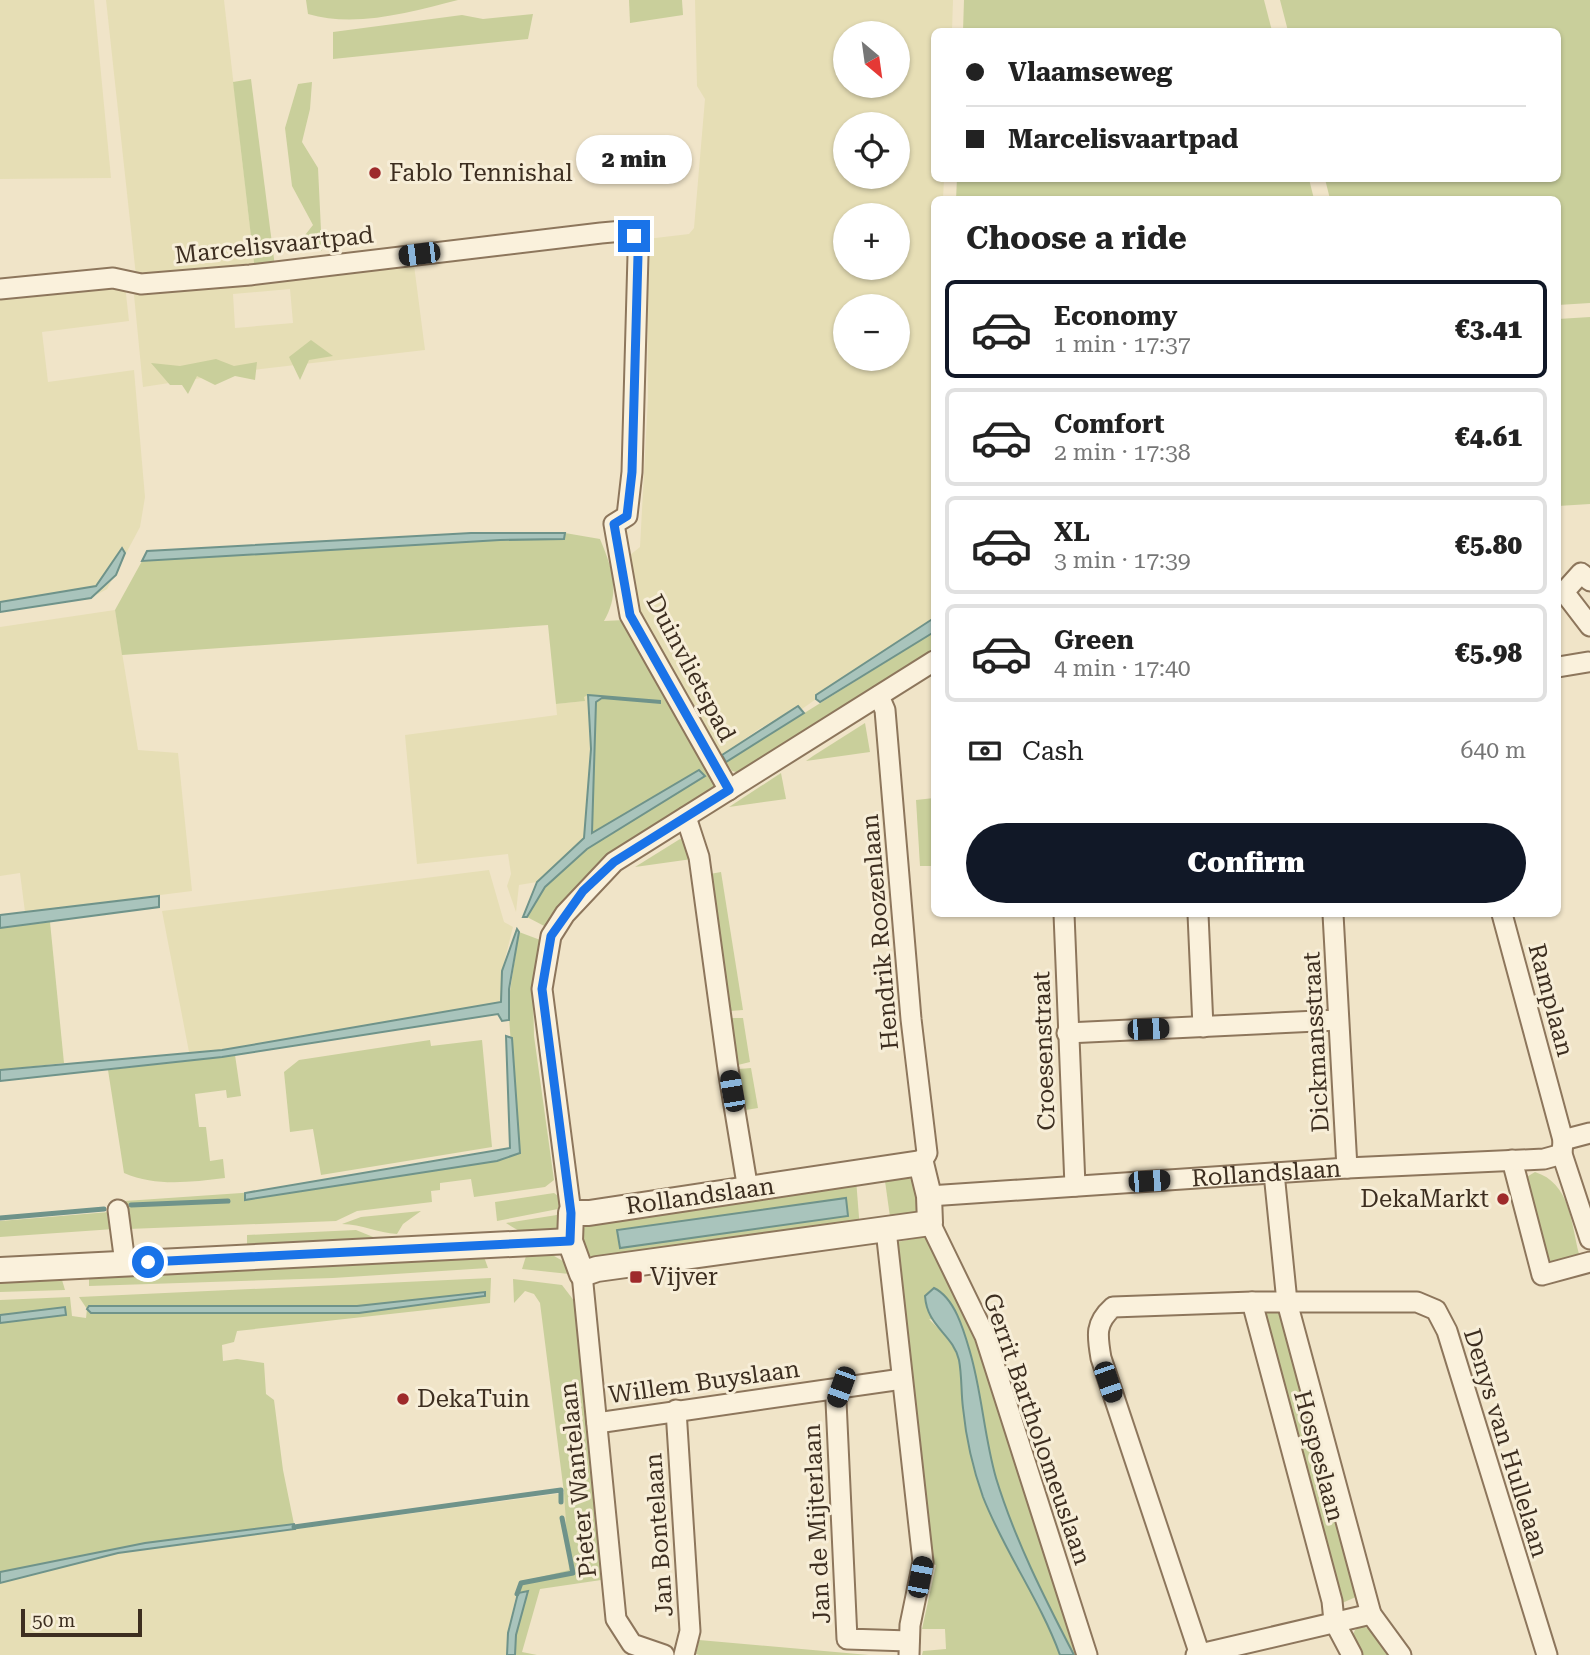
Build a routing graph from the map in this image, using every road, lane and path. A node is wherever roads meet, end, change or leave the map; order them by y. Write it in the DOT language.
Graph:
graph roads {
  1 [pos="0,289"];
  2 [pos="614,524"];
  3 [pos="1590,581"];
  4 [pos="1590,626"];
  5 [pos="1589,662"];
  6 [pos="931,663"];
  7 [pos="1561,667"];
  8 [pos="879,696"];
  9 [pos="729,790"];
  10 [pos="686,817"];
  11 [pos="1064,917"];
  12 [pos="1198,917"];
  13 [pos="1333,917"];
  14 [pos="1503,917"];
  15 [pos="1338,1020"];
  16 [pos="1203,1027"];
  17 [pos="1067,1032"];
  18 [pos="1590,1133"];
  19 [pos="1562,1147"];
  20 [pos="1512,1160"];
  21 [pos="921,1163"];
  22 [pos="1347,1168"];
  23 [pos="1274,1173"];
  24 [pos="1075,1186"];
  25 [pos="748,1190"];
  26 [pos="929,1196"];
  27 [pos="118,1210"];
  28 [pos="571,1213"];
  29 [pos="930,1223"];
  30 [pos="886,1230"];
  31 [pos="1590,1239"];
  32 [pos="570,1241"];
  33 [pos="1590,1262"];
  34 [pos="125,1263"];
  35 [pos="0,1270"];
  36 [pos="582,1274"];
  37 [pos="1252,1302"];
  38 [pos="1287,1302"];
  39 [pos="902,1379"];
  40 [pos="841,1387"];
  41 [pos="676,1410"];
  42 [pos="597,1423"];
  43 [pos="1371,1614"];
  44 [pos="1334,1621"];
  45 [pos="909,1648"];
  46 [pos="628,1649"];
  47 [pos="664,1655"];
  48 [pos="684,1655"];
  49 [pos="1087,1655"];
  50 [pos="1199,1655"];
  51 [pos="1352,1655"];
  52 [pos="1401,1655"];
  53 [pos="1547,1655"];
  1 -- 2 [label="street, Marcelisvaartpad"];
  2 -- 9 [label="street, Duinvlietspad"];
  3 -- 4 [label="street"];
  5 -- 7 [label="street"];
  6 -- 8 [label="street"];
  8 -- 9 [label="street"];
  8 -- 21 [label="street, Hendrik Roozenlaan"];
  9 -- 10 [label="street"];
  10 -- 25 [label="street"];
  10 -- 28 [label="street"];
  11 -- 17 [label="street, Croesenstraat"];
  12 -- 16 [label="street"];
  13 -- 15 [label="street, Dickmansstraat"];
  14 -- 19 [label="street, Ramplaan"];
  15 -- 16 [label="street"];
  15 -- 22 [label="street, Dickmansstraat"];
  16 -- 17 [label="street"];
  17 -- 24 [label="street, Croesenstraat"];
  18 -- 19 [label="street"];
  19 -- 20 [label="street, Rollandslaan"];
  19 -- 31 [label="street, Ramplaan"];
  20 -- 22 [label="street, Rollandslaan"];
  20 -- 33 [label="street"];
  21 -- 25 [label="street, Rollandslaan"];
  21 -- 26 [label="street"];
  22 -- 23 [label="street, Rollandslaan"];
  23 -- 24 [label="street, Rollandslaan"];
  23 -- 38 [label="street, Hospeslaan"];
  24 -- 26 [label="street, Rollandslaan"];
  25 -- 28 [label="street, Rollandslaan"];
  26 -- 29 [label="street"];
  27 -- 34 [label="street"];
  28 -- 32 [label="street"];
  29 -- 30 [label="street"];
  29 -- 49 [label="street, Gerrit Bartholomeuslaan"];
  30 -- 36 [label="street"];
  30 -- 39 [label="street"];
  32 -- 34 [label="street"];
  32 -- 36 [label="street"];
  34 -- 35 [label="street"];
  36 -- 42 [label="street, Pieter Wantelaan"];
  37 -- 38 [label="street"];
  37 -- 44 [label="street, Hospeslaan"];
  37 -- 50 [label="street"];
  38 -- 43 [label="street, Hospeslaan"];
  38 -- 53 [label="street, Denys van Hullelaan"];
  39 -- 40 [label="street, Willem Buyslaan"];
  39 -- 45 [label="street"];
  40 -- 41 [label="street, Willem Buyslaan"];
  40 -- 45 [label="street, Jan de Mijterlaan"];
  41 -- 42 [label="street, Willem Buyslaan"];
  41 -- 48 [label="street, Jan Bontelaan"];
  42 -- 46 [label="street, Pieter Wantelaan"];
  43 -- 44 [label="street"];
  43 -- 52 [label="street, Hospeslaan"];
  44 -- 50 [label="street"];
  44 -- 51 [label="street, Hospeslaan"];
  46 -- 47 [label="street, Pieter Wantelaan"];
}
